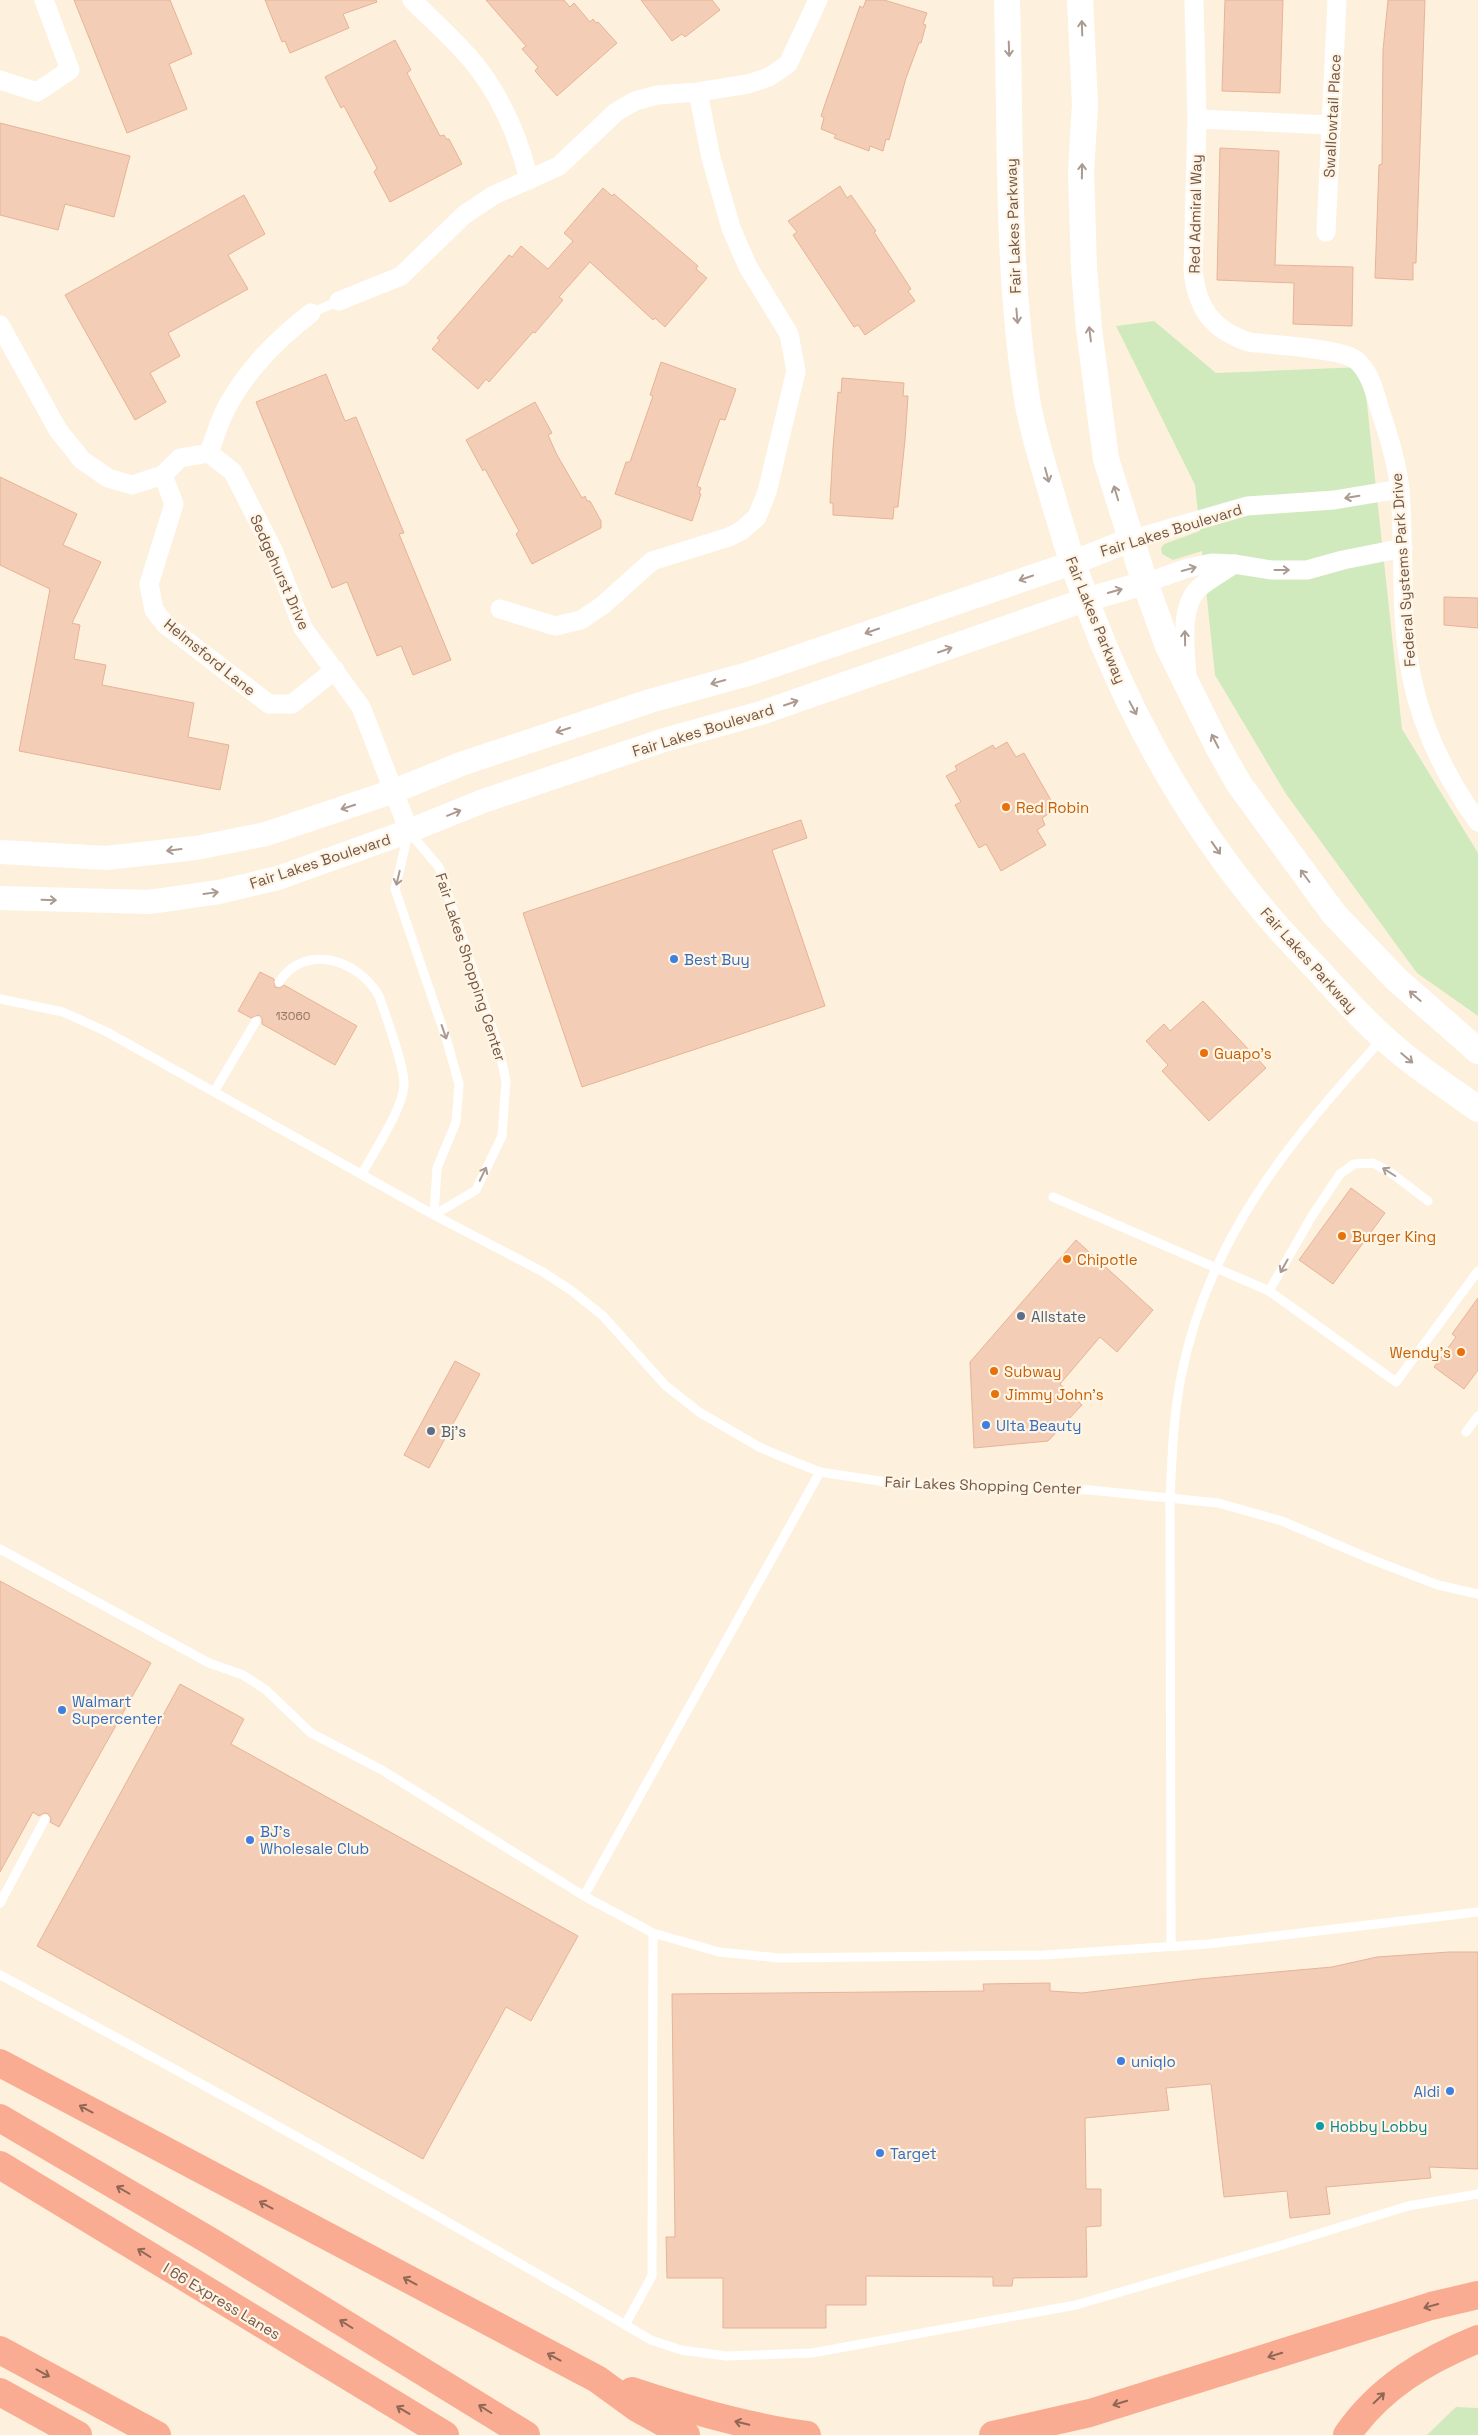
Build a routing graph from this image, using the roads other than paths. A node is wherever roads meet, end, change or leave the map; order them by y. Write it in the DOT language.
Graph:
graph roads {
  1 [pos="44,0"];
  2 [pos="412,0"];
  3 [pos="818,0"];
  4 [pos="1007,0"];
  5 [pos="1080,0"];
  6 [pos="1194,0"];
  7 [pos="1337,0"];
  8 [pos="0,80"];
  9 [pos="698,92"];
  10 [pos="1197,119"];
  11 [pos="1332,125"];
  12 [pos="529,180"];
  13 [pos="1326,232"];
  14 [pos="339,301"];
  15 [pos="311,313"];
  16 [pos="0,325"];
  17 [pos="1363,367"];
  18 [pos="209,453"];
  19 [pos="162,475"];
  20 [pos="1400,489"];
  21 [pos="1130,540"];
  22 [pos="1403,548"];
  23 [pos="1072,563"];
  24 [pos="1234,564"];
  25 [pos="1145,583"];
  26 [pos="1085,600"];
  27 [pos="500,609"];
  28 [pos="335,670"];
  29 [pos="1188,687"];
  30 [pos="394,791"];
  31 [pos="1478,822"];
  32 [pos="409,831"];
  33 [pos="0,852"];
  34 [pos="0,898"];
  35 [pos="279,982"];
  36 [pos="0,999"];
  37 [pos="256,1021"];
  38 [pos="1383,1037"];
  39 [pos="1478,1051"];
  40 [pos="214,1092"];
  41 [pos="1478,1109"];
  42 [pos="362,1174"];
  43 [pos="1053,1196"];
  44 [pos="1428,1201"];
  45 [pos="434,1216"];
  46 [pos="1216,1269"];
  47 [pos="1478,1271"];
  48 [pos="1269,1291"];
  49 [pos="1478,1416"];
  50 [pos="1466,1432"];
  51 [pos="820,1472"];
  52 [pos="1170,1498"];
  53 [pos="0,1548"];
  54 [pos="1478,1594"];
  55 [pos="45,1819"];
  56 [pos="584,1896"];
  57 [pos="0,1903"];
  58 [pos="1478,1912"];
  59 [pos="653,1933"];
  60 [pos="1171,1944"];
  61 [pos="0,1975"];
  62 [pos="0,2063"];
  63 [pos="0,2118"];
  64 [pos="0,2165"];
  65 [pos="0,2176"];
  66 [pos="1478,2194"];
  67 [pos="67,2204"];
  68 [pos="1478,2295"];
  69 [pos="625,2325"];
  70 [pos="1478,2339"];
  71 [pos="0,2350"];
  72 [pos="597,2379"];
  73 [pos="0,2392"];
  74 [pos="78,2435"];
  75 [pos="158,2435"];
  76 [pos="445,2435"];
  77 [pos="526,2435"];
  78 [pos="686,2435"];
  79 [pos="807,2435"];
  80 [pos="992,2435"];
  81 [pos="1347,2435"];
  1 -- 8 [label="street"];
  2 -- 12 [label="street"];
  3 -- 9 [label="street"];
  4 -- 23 [label="main road, Fair Lakes Parkway, one-way"];
  21 -- 5 [label="main road, one-way"];
  6 -- 10 [label="street, Red Admiral Way"];
  7 -- 11 [label="street, Swallowtail Place"];
  9 -- 12 [label="street"];
  9 -- 27 [label="street"];
  10 -- 11 [label="street"];
  10 -- 17 [label="street, Red Admiral Way"];
  11 -- 13 [label="street, Swallowtail Place"];
  12 -- 14 [label="street"];
  14 -- 15 [label="lane"];
  15 -- 18 [label="street"];
  16 -- 19 [label="street"];
  17 -- 20 [label="street, Federal Systems Park Drive"];
  18 -- 19 [label="street"];
  18 -- 28 [label="street, Sedgehurst Drive"];
  19 -- 28 [label="street, Helmsford Lane"];
  20 -- 21 [label="street, Fair Lakes Boulevard, one-way"];
  20 -- 22 [label="street, Federal Systems Park Drive"];
  21 -- 23 [label="street, Fair Lakes Boulevard"];
  21 -- 25 [label="main road"];
  24 -- 22 [label="street, Fair Lakes Boulevard, one-way"];
  22 -- 31 [label="street, Federal Systems Park Drive"];
  23 -- 26 [label="main road, Fair Lakes Parkway"];
  23 -- 30 [label="street, Fair Lakes Boulevard, one-way"];
  25 -- 24 [label="street, Fair Lakes Boulevard, one-way"];
  29 -- 24 [label="street, one-way"];
  26 -- 25 [label="street, Fair Lakes Boulevard, one-way"];
  25 -- 29 [label="main road"];
  32 -- 26 [label="street, Fair Lakes Boulevard, one-way"];
  26 -- 38 [label="main road, Fair Lakes Parkway, one-way"];
  28 -- 30 [label="street, Sedgehurst Drive"];
  39 -- 29 [label="main road, one-way"];
  30 -- 32 [label="street, Sedgehurst Drive"];
  30 -- 33 [label="street, Fair Lakes Boulevard, one-way"];
  34 -- 32 [label="street, Fair Lakes Boulevard, one-way"];
  32 -- 45 [label="lane, one-way"];
  45 -- 32 [label="lane, Fair Lakes Shopping Center, one-way"];
  35 -- 42 [label="lane"];
  36 -- 40 [label="lane, Fair Lakes Shopping Center"];
  37 -- 40 [label="lane"];
  38 -- 41 [label="main road, Fair Lakes Parkway, one-way"];
  38 -- 46 [label="lane"];
  40 -- 42 [label="lane, Fair Lakes Shopping Center"];
  42 -- 45 [label="lane, Fair Lakes Shopping Center"];
  43 -- 46 [label="lane"];
  44 -- 48 [label="lane, one-way"];
  45 -- 51 [label="lane, Fair Lakes Shopping Center"];
  46 -- 48 [label="lane"];
  46 -- 52 [label="lane"];
  47 -- 48 [label="lane"];
  49 -- 50 [label="lane"];
  51 -- 52 [label="lane, Fair Lakes Shopping Center"];
  51 -- 56 [label="lane"];
  52 -- 54 [label="lane, Fair Lakes Shopping Center"];
  52 -- 60 [label="lane"];
  53 -- 56 [label="lane"];
  55 -- 57 [label="lane"];
  56 -- 59 [label="lane"];
  58 -- 60 [label="lane"];
  59 -- 60 [label="lane"];
  59 -- 69 [label="lane"];
  61 -- 69 [label="lane"];
  72 -- 62 [label="highway, one-way"];
  77 -- 63 [label="highway, one-way"];
  64 -- 67 [label="highway, I 66 Express Lanes"];
  65 -- 67 [label="highway"];
  66 -- 69 [label="lane"];
  76 -- 67 [label="highway, I 66 Express Lanes, one-way"];
  68 -- 80 [label="highway, one-way"];
  81 -- 70 [label="highway, one-way"];
  71 -- 75 [label="highway, one-way"];
  72 -- 78 [label="highway"];
  79 -- 72 [label="highway, one-way"];
  73 -- 74 [label="highway"];
}
